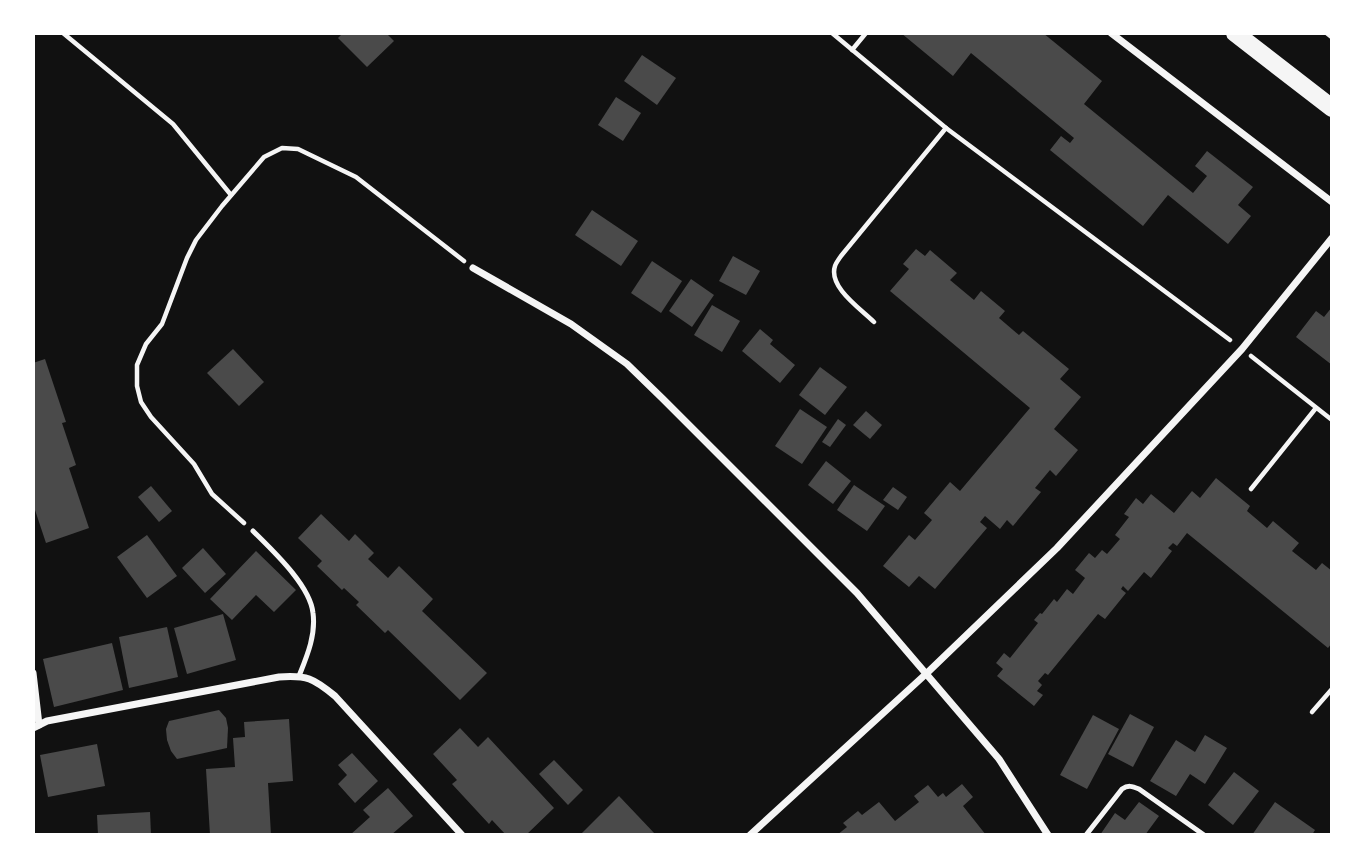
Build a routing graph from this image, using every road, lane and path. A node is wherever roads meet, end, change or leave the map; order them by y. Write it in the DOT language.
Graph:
graph roads {
  1 [pos="63,33"];
  2 [pos="832,33"];
  3 [pos="866,33"];
  4 [pos="1111,33"];
  5 [pos="1235,33"];
  6 [pos="1327,33"];
  7 [pos="1332,37"];
  8 [pos="852,50"];
  9 [pos="1332,108"];
  10 [pos="946,128"];
  11 [pos="231,195"];
  12 [pos="1332,202"];
  13 [pos="1332,238"];
  14 [pos="472,268"];
  15 [pos="874,321"];
  16 [pos="1242,349"];
  17 [pos="1316,408"];
  18 [pos="1332,420"];
  19 [pos="1251,489"];
  20 [pos="253,531"];
  21 [pos="33,673"];
  22 [pos="927,673"];
  23 [pos="299,676"];
  24 [pos="1332,688"];
  25 [pos="1312,712"];
  26 [pos="36,726"];
  27 [pos="462,835"];
  28 [pos="750,835"];
  29 [pos="1048,835"];
  30 [pos="1086,835"];
  31 [pos="1205,835"];
  1 -- 11 [label="path"];
  2 -- 8 [label="path"];
  3 -- 8 [label="path"];
  4 -- 12 [label="street"];
  5 -- 9 [label="main road"];
  6 -- 7 [label="lane"];
  8 -- 10 [label="path"];
  10 -- 15 [label="path"];
  10 -- 16 [label="path"];
  11 -- 14 [label="path"];
  11 -- 20 [label="path"];
  13 -- 16 [label="street"];
  14 -- 22 [label="street"];
  16 -- 17 [label="path"];
  16 -- 22 [label="street"];
  17 -- 18 [label="path"];
  17 -- 19 [label="path"];
  20 -- 23 [label="lane"];
  21 -- 26 [label="street"];
  22 -- 28 [label="street"];
  22 -- 29 [label="street"];
  23 -- 26 [label="street"];
  23 -- 27 [label="street"];
  24 -- 25 [label="path"];
  30 -- 31 [label="lane"];
}
